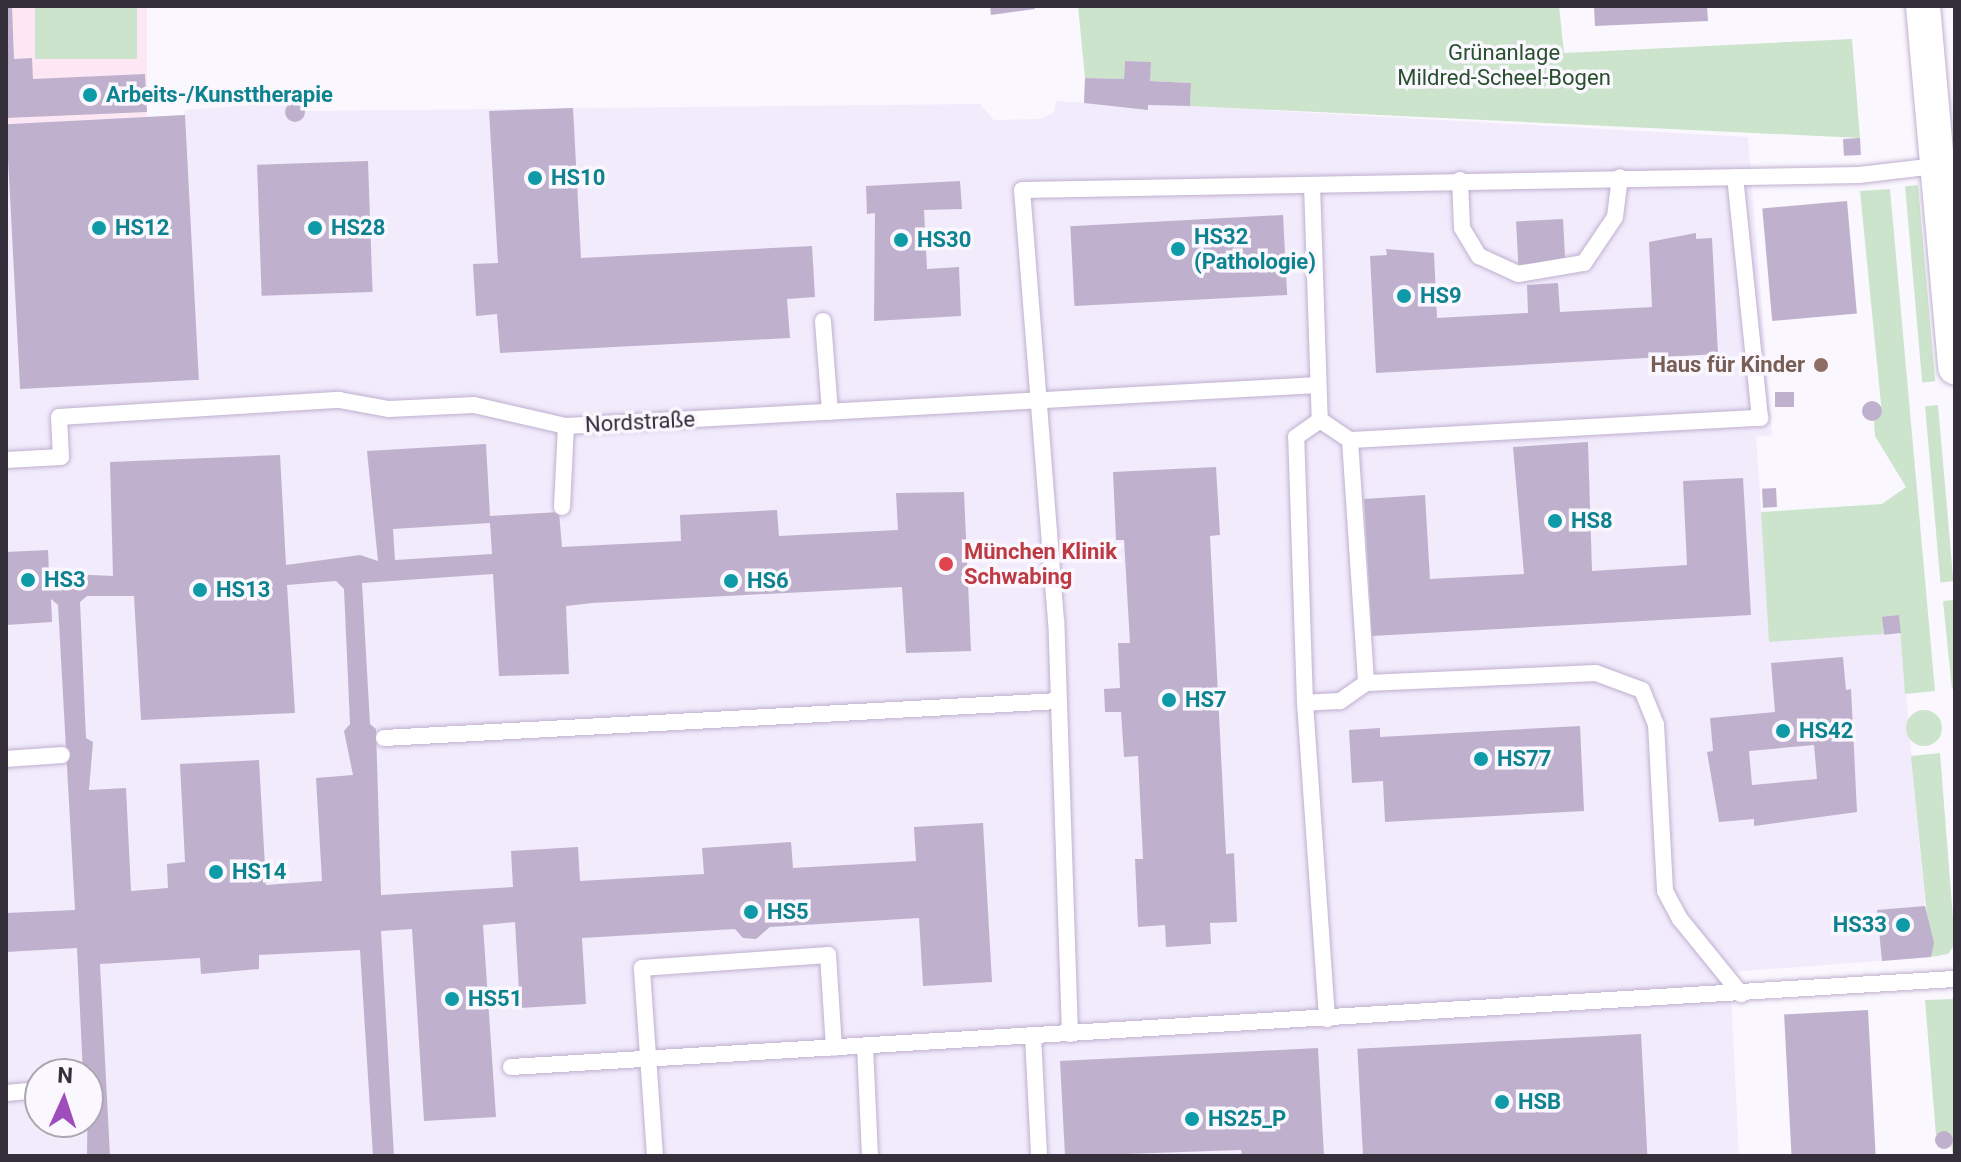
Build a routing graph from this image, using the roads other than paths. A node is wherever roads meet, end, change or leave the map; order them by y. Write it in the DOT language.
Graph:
graph roads {
  1 [pos="1923,6"];
  2 [pos="1943,125"];
  3 [pos="1936,166"];
  4 [pos="1620,177"];
  5 [pos="1735,177"];
  6 [pos="1460,180"];
  7 [pos="1312,185"];
  8 [pos="823,321"];
  9 [pos="1955,368"];
  10 [pos="1318,385"];
  11 [pos="1039,400"];
  12 [pos="830,412"];
  13 [pos="1320,420"];
  14 [pos="566,426"];
  15 [pos="1350,440"];
  16 [pos="6,460"];
  17 [pos="562,507"];
  18 [pos="1366,683"];
  19 [pos="1058,701"];
  20 [pos="1305,703"];
  21 [pos="384,738"];
  22 [pos="62,755"];
  23 [pos="6,759"];
  24 [pos="1955,979"];
  25 [pos="1741,994"];
  26 [pos="1327,1019"];
  27 [pos="1070,1034"];
  28 [pos="1033,1036"];
  29 [pos="865,1046"];
  30 [pos="834,1048"];
  31 [pos="647,1059"];
  32 [pos="511,1067"];
  33 [pos="655,1156"];
  34 [pos="870,1156"];
  35 [pos="1039,1156"];
  1 -- 2 [label="street"];
  2 -- 3 [label="street"];
  3 -- 5 [label="lane"];
  3 -- 9 [label="street"];
  4 -- 5 [label="lane"];
  4 -- 6 [label="lane"];
  4 -- 6 [label="lane"];
  5 -- 15 [label="lane"];
  6 -- 7 [label="lane"];
  7 -- 10 [label="lane"];
  7 -- 11 [label="lane"];
  8 -- 12 [label="lane"];
  10 -- 11 [label="lane, Nordstraße"];
  10 -- 13 [label="lane"];
  11 -- 12 [label="lane, Nordstraße"];
  11 -- 19 [label="lane"];
  12 -- 14 [label="lane, Nordstraße"];
  13 -- 15 [label="lane"];
  13 -- 20 [label="lane"];
  14 -- 16 [label="lane, Nordstraße"];
  14 -- 17 [label="lane"];
  15 -- 18 [label="lane"];
  18 -- 20 [label="lane"];
  18 -- 25 [label="lane"];
  19 -- 21 [label="lane"];
  19 -- 27 [label="lane"];
  20 -- 26 [label="lane"];
  22 -- 23 [label="lane"];
  24 -- 25 [label="lane"];
  25 -- 26 [label="lane"];
  26 -- 27 [label="lane"];
  27 -- 28 [label="lane"];
  28 -- 29 [label="lane"];
  28 -- 35 [label="lane"];
  29 -- 30 [label="lane"];
  29 -- 34 [label="lane"];
  30 -- 31 [label="lane"];
  30 -- 31 [label="lane"];
  31 -- 32 [label="lane"];
  31 -- 33 [label="lane"];
}
